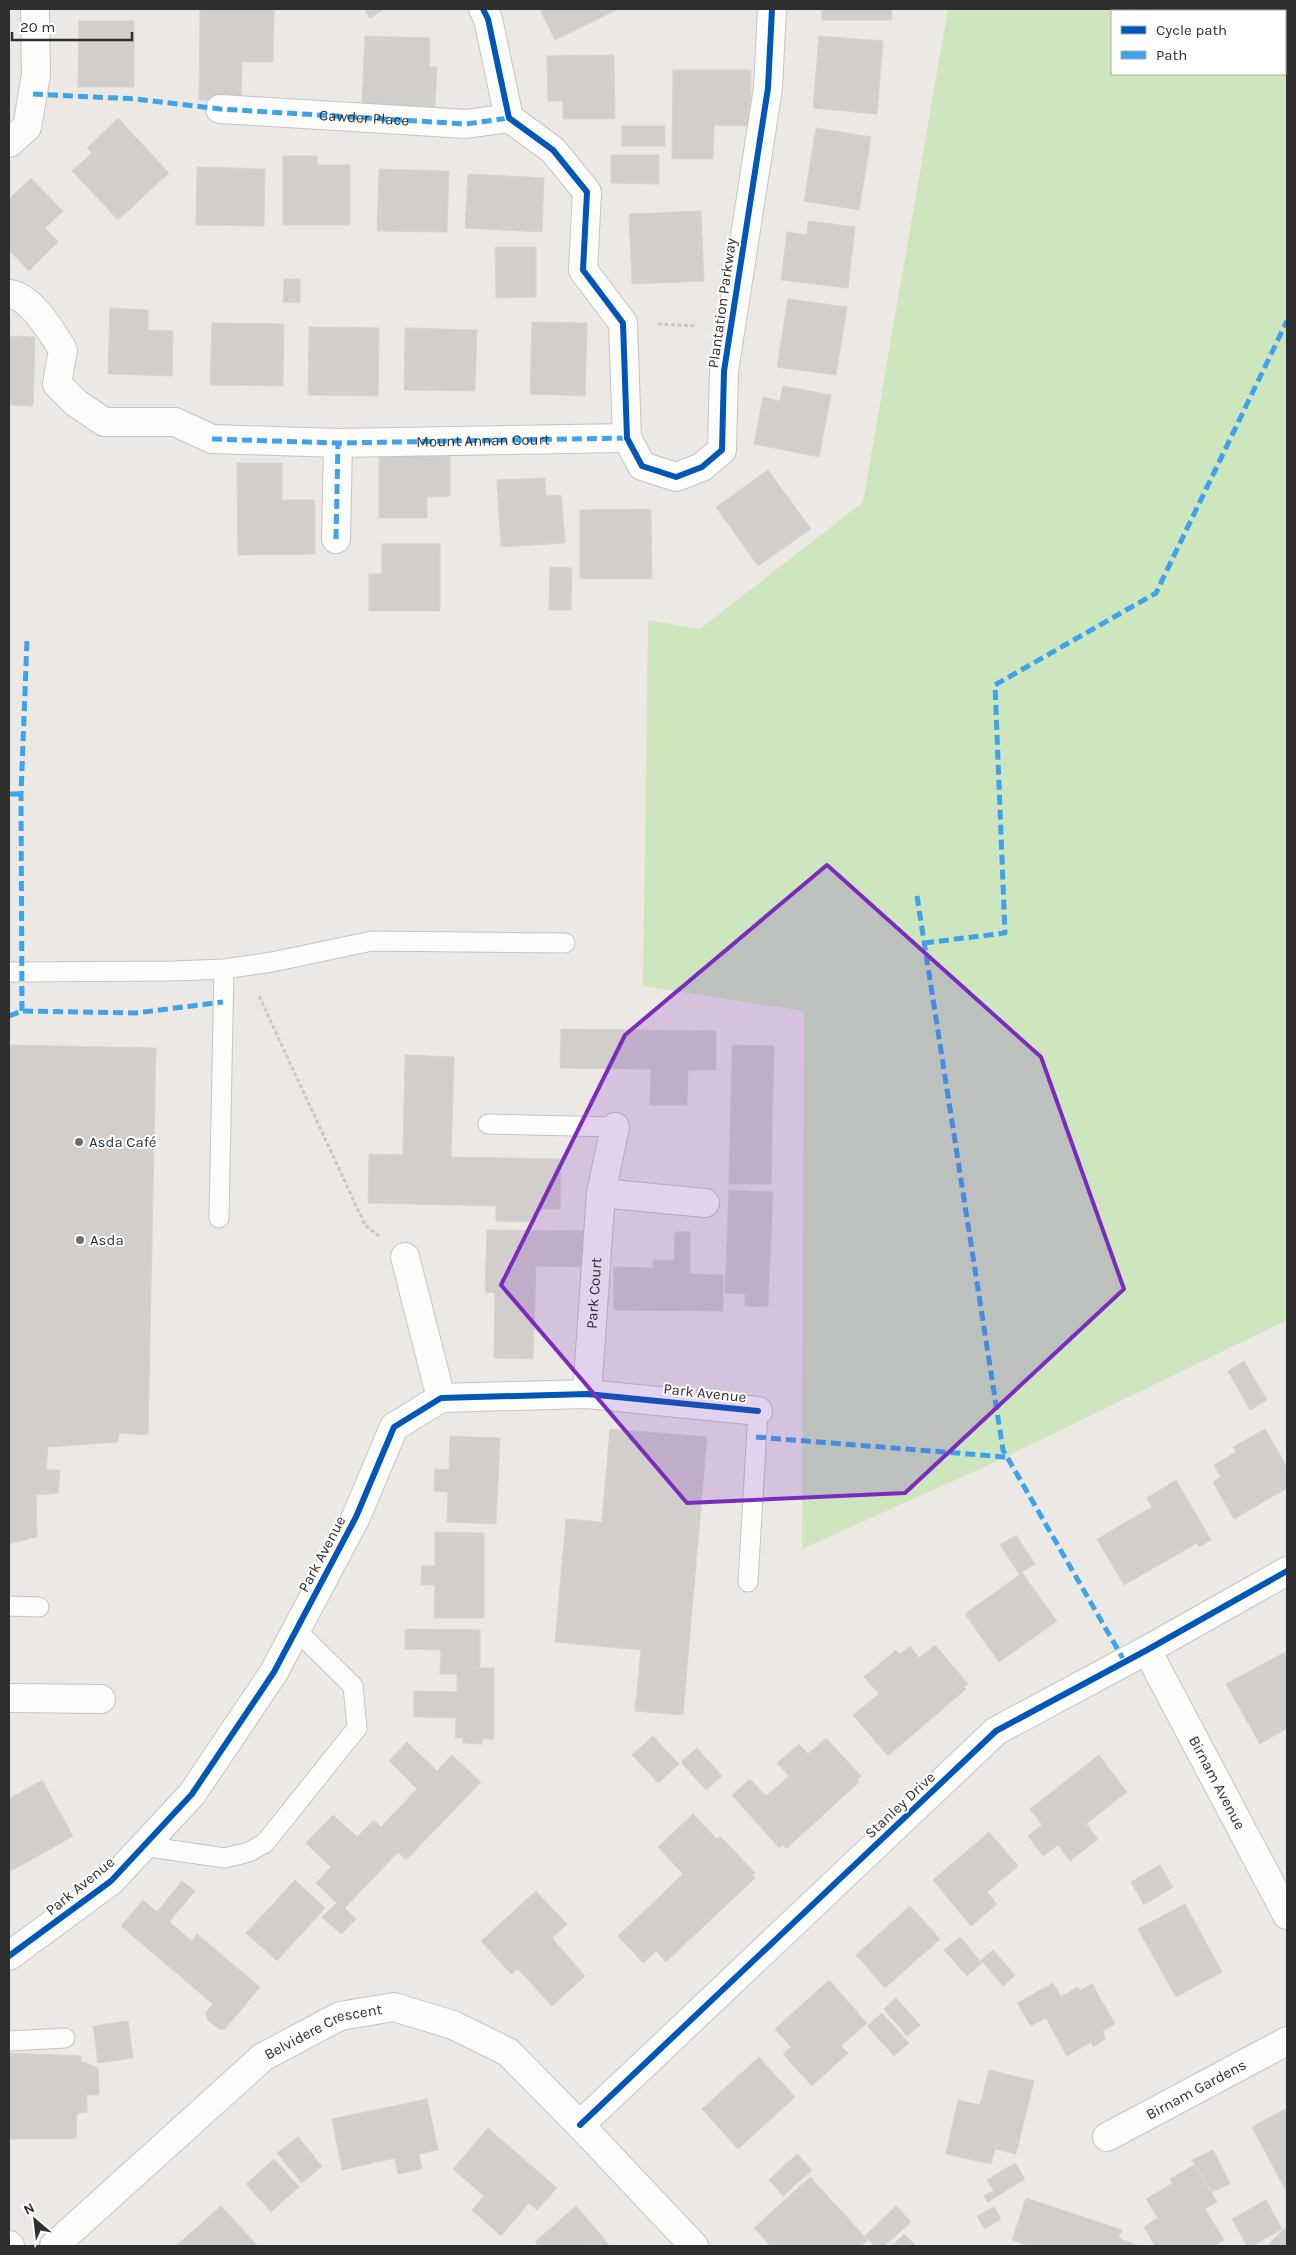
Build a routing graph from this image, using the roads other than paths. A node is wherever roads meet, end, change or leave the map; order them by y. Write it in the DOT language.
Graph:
graph roads {
  1 [pos="35,9"];
  2 [pos="483,9"];
  3 [pos="772,9"];
  4 [pos="220,109"];
  5 [pos="509,118"];
  6 [pos="9,142"];
  7 [pos="9,294"];
  8 [pos="627,438"];
  9 [pos="338,443"];
  10 [pos="336,539"];
  11 [pos="566,944"];
  12 [pos="224,969"];
  13 [pos="9,972"];
  14 [pos="488,1124"];
  15 [pos="615,1127"];
  16 [pos="600,1193"];
  17 [pos="705,1203"];
  18 [pos="218,1218"];
  19 [pos="405,1256"];
  20 [pos="587,1394"];
  21 [pos="441,1398"];
  22 [pos="758,1411"];
  23 [pos="1287,1571"];
  24 [pos="748,1582"];
  25 [pos="9,1606"];
  26 [pos="39,1606"];
  27 [pos="296,1630"];
  28 [pos="1147,1650"];
  29 [pos="9,1698"];
  30 [pos="101,1700"];
  31 [pos="143,1846"];
  32 [pos="1287,1915"];
  33 [pos="9,1956"];
  34 [pos="66,2038"];
  35 [pos="9,2041"];
  36 [pos="1287,2042"];
  37 [pos="580,2125"];
  38 [pos="1107,2138"];
  39 [pos="54,2246"];
  40 [pos="694,2246"];
  1 -- 6 [label="street"];
  2 -- 5 [label="street"];
  3 -- 8 [label="street, Plantation Parkway"];
  4 -- 5 [label="street, Cawder Place"];
  5 -- 8 [label="street, Plantation Parkway"];
  7 -- 9 [label="street, Mount Annan Court"];
  8 -- 9 [label="street, Mount Annan Court"];
  9 -- 10 [label="street"];
  11 -- 12 [label="lane"];
  12 -- 13 [label="lane"];
  12 -- 18 [label="lane"];
  14 -- 15 [label="lane"];
  15 -- 16 [label="street, Park Court"];
  16 -- 17 [label="street"];
  16 -- 20 [label="street, Park Court"];
  19 -- 21 [label="street"];
  20 -- 21 [label="street, Park Avenue"];
  20 -- 22 [label="street, Park Avenue"];
  21 -- 27 [label="street, Park Avenue"];
  22 -- 24 [label="lane"];
  23 -- 28 [label="street, Stanley Drive"];
  25 -- 26 [label="lane"];
  27 -- 31 [label="street, Park Avenue"];
  27 -- 31 [label="lane"];
  28 -- 32 [label="street, Birnam Avenue"];
  28 -- 37 [label="street, Stanley Drive"];
  29 -- 30 [label="street"];
  31 -- 33 [label="street, Park Avenue"];
  34 -- 35 [label="lane"];
  36 -- 38 [label="street, Birnam Gardens"];
  37 -- 39 [label="street, Belvidere Crescent"];
  37 -- 40 [label="street, Belvidere Crescent"];
}
